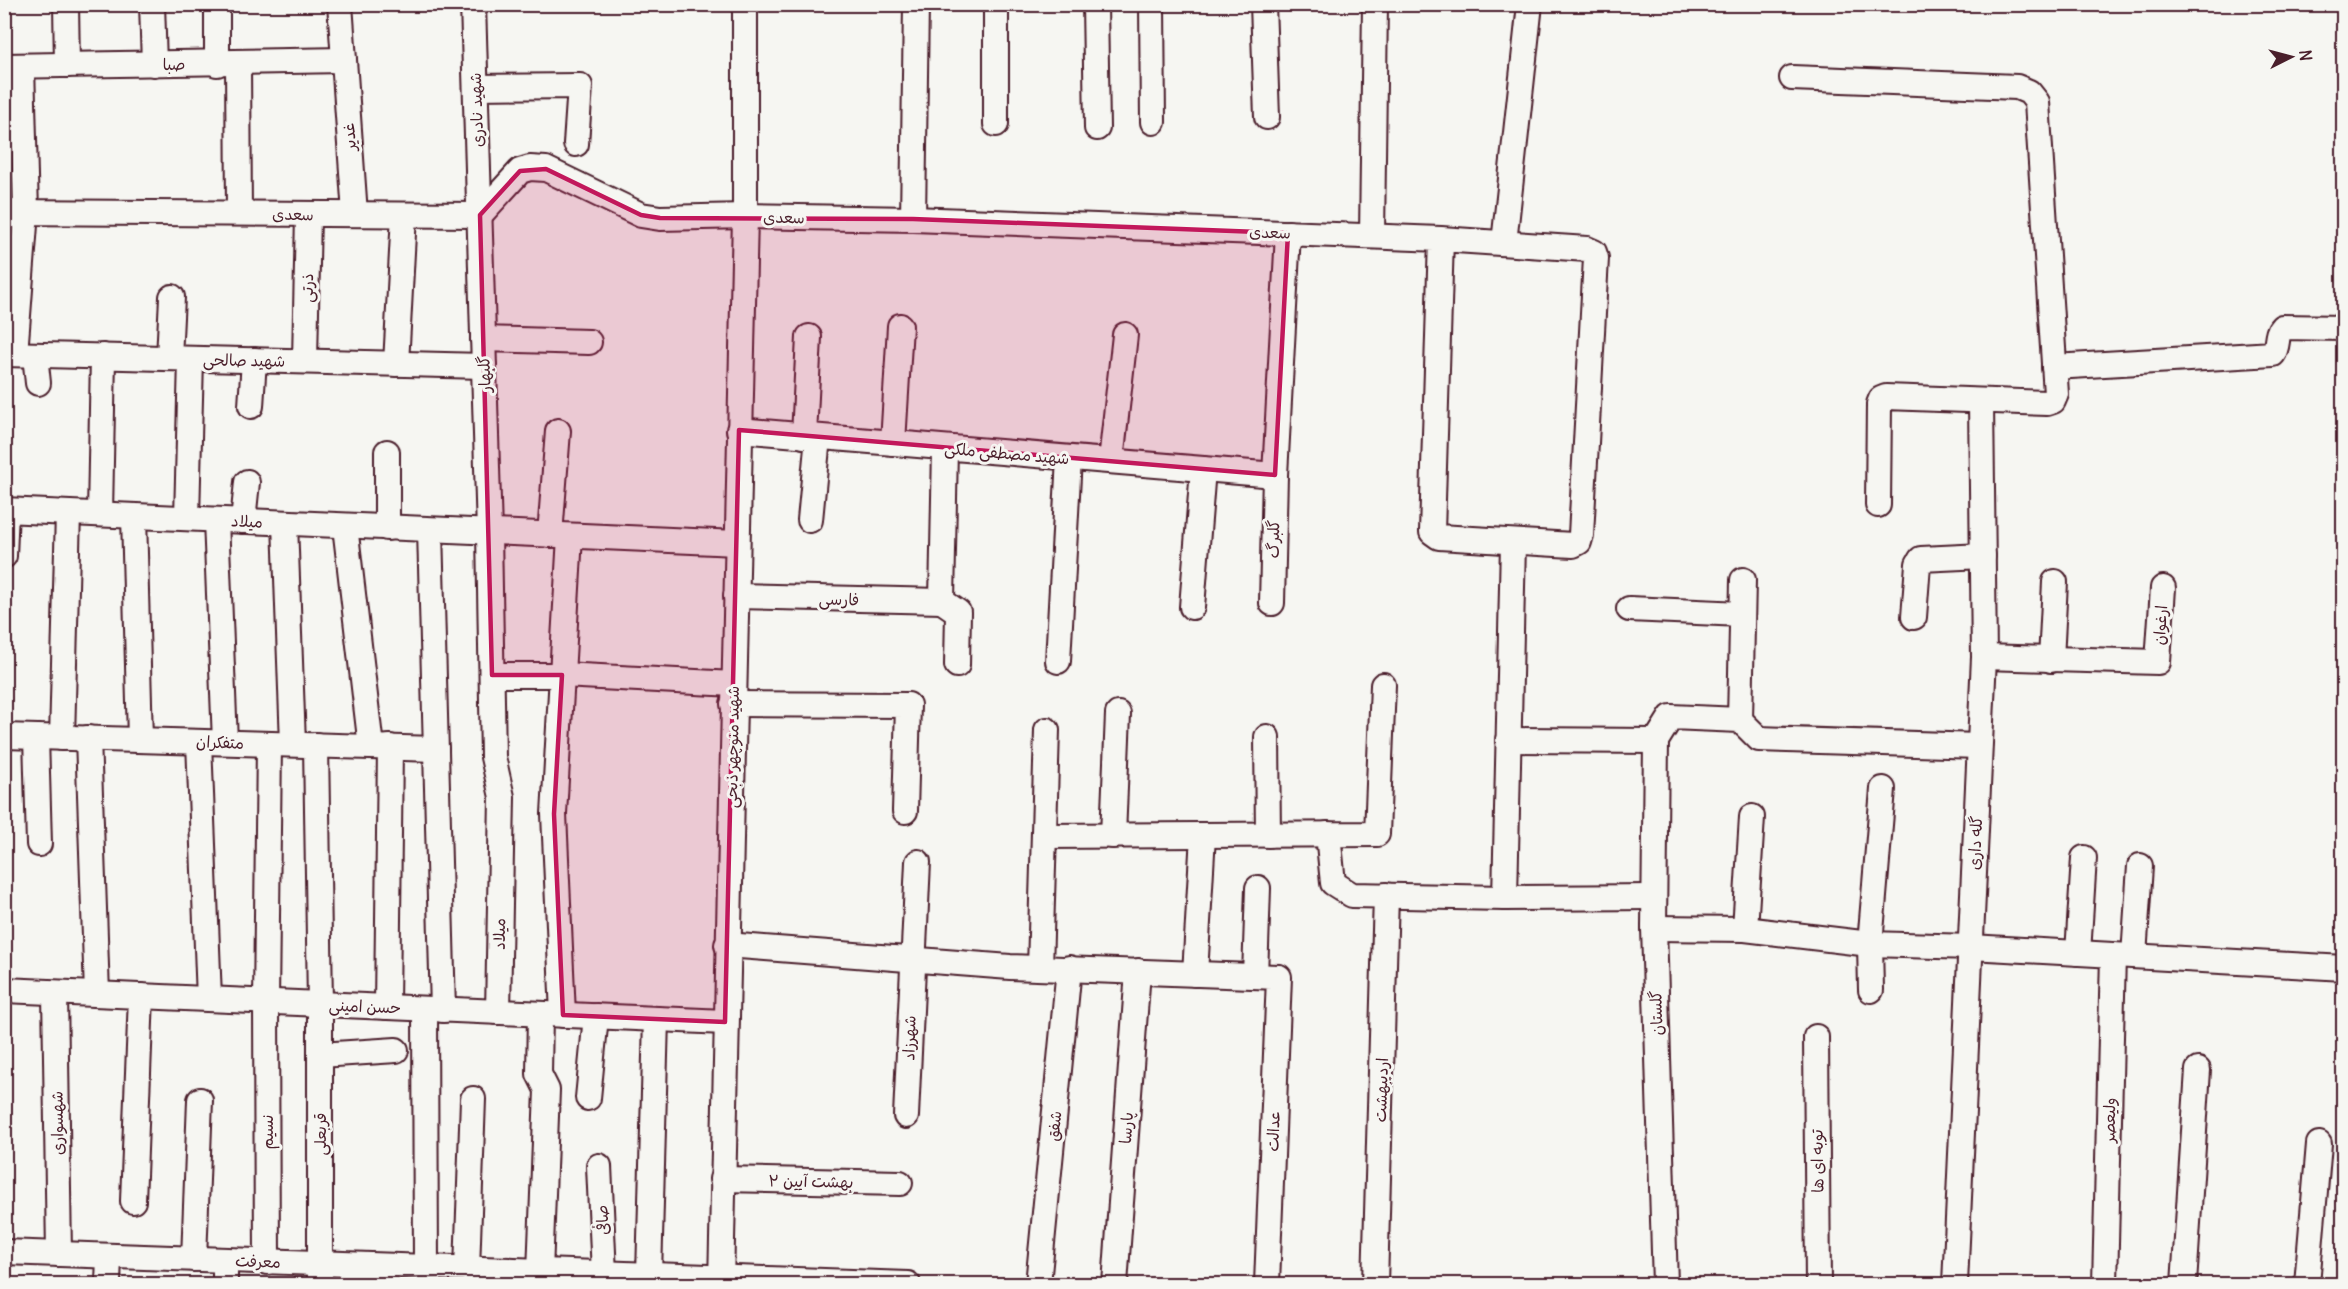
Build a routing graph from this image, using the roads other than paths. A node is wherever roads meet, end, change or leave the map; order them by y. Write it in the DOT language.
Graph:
graph roads {
  1 [pos="66,4"];
  2 [pos="152,4"];
  3 [pos="217,4"];
  4 [pos="340,4"];
  5 [pos="473,4"];
  6 [pos="745,4"];
  7 [pos="916,4"];
  8 [pos="996,4"];
  9 [pos="1095,4"];
  10 [pos="1152,4"];
  11 [pos="1263,4"];
  12 [pos="1376,4"];
  13 [pos="1530,4"];
  14 [pos="344,60"];
  15 [pos="227,63"];
  16 [pos="154,64"];
  17 [pos="68,65"];
  18 [pos="13,66"];
  19 [pos="1792,78"];
  20 [pos="476,87"];
  21 [pos="1267,117"];
  22 [pos="1153,122"];
  23 [pos="996,124"];
  24 [pos="1097,128"];
  25 [pos="576,144"];
  26 [pos="15,212"];
  27 [pos="239,213"];
  28 [pos="308,214"];
  29 [pos="355,214"];
  30 [pos="404,215"];
  31 [pos="480,215"];
  32 [pos="745,216"];
  33 [pos="914,219"];
  34 [pos="1288,233"];
  35 [pos="1372,236"];
  36 [pos="1441,239"];
  37 [pos="1504,243"];
  38 [pos="172,297"];
  39 [pos="900,326"];
  40 [pos="2343,328"];
  41 [pos="1125,335"];
  42 [pos="809,337"];
  43 [pos="483,339"];
  44 [pos="589,342"];
  45 [pos="18,354"];
  46 [pos="103,356"];
  47 [pos="180,358"];
  48 [pos="254,360"];
  49 [pos="305,361"];
  50 [pos="396,364"];
  51 [pos="484,366"];
  52 [pos="2054,367"];
  53 [pos="38,382"];
  54 [pos="1981,402"];
  55 [pos="251,406"];
  56 [pos="740,430"];
  57 [pos="558,431"];
  58 [pos="811,437"];
  59 [pos="893,443"];
  60 [pos="945,448"];
  61 [pos="387,452"];
  62 [pos="1069,458"];
  63 [pos="1111,461"];
  64 [pos="1203,469"];
  65 [pos="1275,475"];
  66 [pos="247,483"];
  67 [pos="1878,505"];
  68 [pos="5,510"];
  69 [pos="68,513"];
  70 [pos="100,514"];
  71 [pos="134,516"];
  72 [pos="187,518"];
  73 [pos="216,520"];
  74 [pos="810,520"];
  75 [pos="243,521"];
  76 [pos="285,523"];
  77 [pos="345,526"];
  78 [pos="387,528"];
  79 [pos="430,530"];
  80 [pos="489,533"];
  81 [pos="560,536"];
  82 [pos="737,543"];
  83 [pos="1513,543"];
  84 [pos="4,556"];
  85 [pos="1983,556"];
  86 [pos="1743,580"];
  87 [pos="2055,582"];
  88 [pos="2163,588"];
  89 [pos="736,596"];
  90 [pos="942,601"];
  91 [pos="1272,603"];
  92 [pos="1192,607"];
  93 [pos="1629,609"];
  94 [pos="1742,614"];
  95 [pos="1914,617"];
  96 [pos="1984,657"];
  97 [pos="2051,660"];
  98 [pos="1058,662"];
  99 [pos="957,665"];
  100 [pos="492,675"];
  101 [pos="562,675"];
  102 [pos="1383,685"];
  103 [pos="733,694"];
  104 [pos="1118,714"];
  105 [pos="1740,720"];
  106 [pos="1047,730"];
  107 [pos="4,736"];
  108 [pos="36,737"];
  109 [pos="1268,737"];
  110 [pos="62,738"];
  111 [pos="88,738"];
  112 [pos="140,740"];
  113 [pos="1508,740"];
  114 [pos="1656,741"];
  115 [pos="199,742"];
  116 [pos="225,742"];
  117 [pos="269,744"];
  118 [pos="305,745"];
  119 [pos="1979,746"];
  120 [pos="380,747"];
  121 [pos="436,749"];
  122 [pos="1883,789"];
  123 [pos="905,811"];
  124 [pos="1752,817"];
  125 [pos="1328,834"];
  126 [pos="1203,835"];
  127 [pos="1268,835"];
  128 [pos="1044,836"];
  129 [pos="1113,836"];
  130 [pos="39,844"];
  131 [pos="2084,858"];
  132 [pos="918,862"];
  133 [pos="2140,866"];
  134 [pos="1258,888"];
  135 [pos="1386,895"];
  136 [pos="1654,897"];
  137 [pos="1505,898"];
  138 [pos="1654,928"];
  139 [pos="1745,929"];
  140 [pos="1870,944"];
  141 [pos="727,945"];
  142 [pos="1971,947"];
  143 [pos="2078,953"];
  144 [pos="2123,955"];
  145 [pos="913,959"];
  146 [pos="1040,968"];
  147 [pos="1069,968"];
  148 [pos="2343,968"];
  149 [pos="1138,971"];
  150 [pos="1195,974"];
  151 [pos="1255,976"];
  152 [pos="4,990"];
  153 [pos="1871,990"];
  154 [pos="55,993"];
  155 [pos="97,994"];
  156 [pos="141,996"];
  157 [pos="209,999"];
  158 [pos="266,1002"];
  159 [pos="320,1004"];
  160 [pos="387,1007"];
  161 [pos="434,1009"];
  162 [pos="498,1012"];
  163 [pos="552,1014"];
  164 [pos="596,1016"];
  165 [pos="656,1019"];
  166 [pos="726,1022"];
  167 [pos="1816,1037"];
  168 [pos="396,1050"];
  169 [pos="320,1055"];
  170 [pos="2198,1070"];
  171 [pos="588,1098"];
  172 [pos="473,1099"];
  173 [pos="200,1100"];
  174 [pos="906,1116"];
  175 [pos="2319,1144"];
  176 [pos="599,1166"];
  177 [pos="722,1179"];
  178 [pos="900,1183"];
  179 [pos="133,1201"];
  180 [pos="4,1252"];
  181 [pos="59,1254"];
  182 [pos="109,1256"];
  183 [pos="194,1259"];
  184 [pos="225,1260"];
  185 [pos="267,1262"];
  186 [pos="426,1267"];
  187 [pos="467,1269"];
  188 [pos="320,1274"];
  189 [pos="398,1275"];
  190 [pos="649,1275"];
  191 [pos="530,1276"];
  192 [pos="591,1277"];
  193 [pos="721,1281"];
  194 [pos="845,1283"];
  195 [pos="108,1284"];
  196 [pos="225,1284"];
  197 [pos="908,1284"];
  198 [pos="1038,1284"];
  199 [pos="1115,1284"];
  200 [pos="1267,1284"];
  201 [pos="1375,1284"];
  202 [pos="1665,1284"];
  203 [pos="1818,1284"];
  204 [pos="1955,1284"];
  205 [pos="2105,1284"];
  206 [pos="2184,1284"];
  207 [pos="2307,1284"];
  1 -- 17 [label="street"];
  2 -- 16 [label="street"];
  3 -- 15 [label="street"];
  4 -- 14 [label="street, غدیر"];
  5 -- 20 [label="street, شهید نادری"];
  6 -- 32 [label="street, شهید منوچهر ذبحی"];
  7 -- 33 [label="street"];
  8 -- 23 [label="street"];
  9 -- 24 [label="street"];
  10 -- 22 [label="street"];
  11 -- 21 [label="street"];
  12 -- 35 [label="street"];
  13 -- 37 [label="street"];
  14 -- 15 [label="street, صبا"];
  14 -- 29 [label="street, غدیر"];
  15 -- 16 [label="street, صبا"];
  15 -- 27 [label="street"];
  16 -- 17 [label="street, صبا"];
  17 -- 18 [label="street, صبا"];
  18 -- 26 [label="street"];
  19 -- 52 [label="street"];
  20 -- 25 [label="street"];
  20 -- 31 [label="street, شهید نادری"];
  26 -- 27 [label="street, سعدی"];
  26 -- 45 [label="street"];
  27 -- 28 [label="street, سعدی"];
  28 -- 29 [label="street, سعدی"];
  28 -- 49 [label="street, ذرتی"];
  29 -- 30 [label="street, سعدی"];
  30 -- 31 [label="street, سعدی"];
  30 -- 50 [label="street"];
  31 -- 32 [label="street, سعدی"];
  31 -- 43 [label="street, گلبهار"];
  32 -- 33 [label="street, سعدی"];
  32 -- 56 [label="street, شهید منوچهر ذبحی"];
  33 -- 34 [label="street, سعدی"];
  34 -- 35 [label="street, سعدی"];
  34 -- 65 [label="street, گلبرگ"];
  35 -- 36 [label="street, سعدی"];
  36 -- 37 [label="street, سعدی"];
  36 -- 83 [label="street"];
  37 -- 83 [label="street, سعدی"];
  38 -- 47 [label="street"];
  39 -- 59 [label="street"];
  40 -- 52 [label="street"];
  41 -- 63 [label="street"];
  42 -- 58 [label="street"];
  43 -- 44 [label="street"];
  43 -- 51 [label="street, گلبهار"];
  45 -- 46 [label="street, شهید صالحی"];
  45 -- 53 [label="street"];
  46 -- 47 [label="street, شهید صالحی"];
  46 -- 70 [label="street"];
  47 -- 48 [label="street, شهید صالحی"];
  47 -- 72 [label="street"];
  48 -- 49 [label="street, شهید صالحی"];
  48 -- 55 [label="street"];
  49 -- 50 [label="street, شهید صالحی"];
  50 -- 51 [label="street, شهید صالحی"];
  51 -- 80 [label="street, گلبهار"];
  52 -- 54 [label="street"];
  54 -- 67 [label="street"];
  54 -- 85 [label="street, گله داری"];
  56 -- 58 [label="street, شهید مصطفی ملکی"];
  56 -- 82 [label="street, شهید منوچهر ذبحی"];
  57 -- 81 [label="street"];
  58 -- 59 [label="street, شهید مصطفی ملکی"];
  58 -- 74 [label="street"];
  59 -- 60 [label="street, شهید مصطفی ملکی"];
  60 -- 62 [label="street, شهید مصطفی ملکی"];
  60 -- 90 [label="street"];
  61 -- 78 [label="street"];
  62 -- 63 [label="street, شهید مصطفی ملکی"];
  62 -- 98 [label="street"];
  63 -- 64 [label="street, شهید مصطفی ملکی"];
  64 -- 65 [label="street, شهید مصطفی ملکی"];
  64 -- 92 [label="street"];
  65 -- 91 [label="street, گلبرگ"];
  66 -- 75 [label="street"];
  68 -- 69 [label="street, میلاد"];
  68 -- 84 [label="street"];
  69 -- 70 [label="street, میلاد"];
  69 -- 110 [label="street"];
  70 -- 71 [label="street, میلاد"];
  71 -- 72 [label="street, میلاد"];
  71 -- 112 [label="street"];
  72 -- 73 [label="street, میلاد"];
  73 -- 75 [label="street, میلاد"];
  73 -- 116 [label="street"];
  75 -- 76 [label="street, میلاد"];
  76 -- 77 [label="street, میلاد"];
  76 -- 118 [label="street, قربعلی"];
  77 -- 78 [label="street, میلاد"];
  77 -- 120 [label="street"];
  78 -- 79 [label="street, میلاد"];
  79 -- 80 [label="street, میلاد"];
  79 -- 121 [label="street"];
  80 -- 81 [label="street, میلاد"];
  80 -- 100 [label="street, میلاد"];
  81 -- 82 [label="street, میلاد"];
  81 -- 101 [label="street"];
  82 -- 89 [label="street, شهید منوچهر ذبحی"];
  83 -- 113 [label="street"];
  85 -- 95 [label="street"];
  85 -- 96 [label="street, گله داری"];
  86 -- 94 [label="street"];
  87 -- 97 [label="street"];
  88 -- 97 [label="street, ارغوان"];
  89 -- 90 [label="street, فارسی"];
  89 -- 103 [label="street, شهید منوچهر ذبحی"];
  90 -- 99 [label="street"];
  93 -- 94 [label="street"];
  94 -- 105 [label="street"];
  96 -- 97 [label="street"];
  96 -- 119 [label="street, گله داری"];
  100 -- 101 [label="street"];
  100 -- 162 [label="street, میلاد"];
  101 -- 103 [label="street"];
  101 -- 163 [label="street"];
  102 -- 125 [label="street"];
  103 -- 123 [label="street"];
  103 -- 141 [label="street, شهید منوچهر ذبحی"];
  104 -- 129 [label="street"];
  105 -- 114 [label="street"];
  105 -- 119 [label="street"];
  106 -- 128 [label="street"];
  107 -- 108 [label="street, متفکران"];
  108 -- 110 [label="street, متفکران"];
  108 -- 130 [label="street"];
  109 -- 127 [label="street"];
  110 -- 111 [label="street, متفکران"];
  111 -- 112 [label="street, متفکران"];
  111 -- 155 [label="street"];
  112 -- 115 [label="street, متفکران"];
  113 -- 114 [label="street"];
  113 -- 137 [label="street"];
  114 -- 136 [label="street, گلستان"];
  115 -- 116 [label="street, متفکران"];
  115 -- 157 [label="street"];
  116 -- 117 [label="street, متفکران"];
  117 -- 118 [label="street, متفکران"];
  117 -- 158 [label="street, نسیم"];
  118 -- 120 [label="street, متفکران"];
  118 -- 159 [label="street, قربعلی"];
  119 -- 142 [label="street, گله داری"];
  120 -- 121 [label="street, متفکران"];
  120 -- 160 [label="street"];
  121 -- 161 [label="street"];
  122 -- 140 [label="street"];
  124 -- 139 [label="street"];
  125 -- 127 [label="street"];
  125 -- 135 [label="street"];
  126 -- 127 [label="street"];
  126 -- 129 [label="street"];
  126 -- 150 [label="street"];
  128 -- 129 [label="street"];
  128 -- 146 [label="street"];
  131 -- 143 [label="street"];
  132 -- 145 [label="street, شهرزاد"];
  133 -- 144 [label="street, ولیعصر"];
  134 -- 151 [label="street"];
  135 -- 137 [label="street"];
  135 -- 201 [label="street, اردیبهشت"];
  136 -- 137 [label="street"];
  136 -- 138 [label="street, گلستان"];
  138 -- 139 [label="street"];
  138 -- 202 [label="street, گلستان"];
  139 -- 140 [label="street"];
  140 -- 142 [label="street"];
  140 -- 153 [label="street"];
  141 -- 145 [label="street"];
  141 -- 166 [label="street, شهید منوچهر ذبحی"];
  142 -- 143 [label="street"];
  142 -- 204 [label="street, گله داری"];
  143 -- 144 [label="street"];
  144 -- 148 [label="street"];
  144 -- 205 [label="street, ولیعصر"];
  145 -- 146 [label="street"];
  145 -- 174 [label="street, شهرزاد"];
  146 -- 147 [label="street"];
  147 -- 149 [label="street"];
  147 -- 198 [label="street, شفق"];
  149 -- 150 [label="street"];
  149 -- 199 [label="street, پارسا"];
  150 -- 151 [label="street"];
  151 -- 200 [label="street, عدالت"];
  152 -- 154 [label="street, حسن امینی"];
  154 -- 155 [label="street, حسن امینی"];
  154 -- 181 [label="street, شهسواری"];
  155 -- 156 [label="street, حسن امینی"];
  156 -- 157 [label="street, حسن امینی"];
  156 -- 179 [label="street"];
  157 -- 158 [label="street, حسن امینی"];
  158 -- 159 [label="street, حسن امینی"];
  158 -- 185 [label="street, نسیم"];
  159 -- 160 [label="street, حسن امینی"];
  159 -- 169 [label="street, قربعلی"];
  160 -- 161 [label="street, حسن امینی"];
  161 -- 162 [label="street, حسن امینی"];
  161 -- 186 [label="street"];
  162 -- 163 [label="street, حسن امینی"];
  163 -- 164 [label="street, حسن امینی"];
  163 -- 191 [label="street"];
  164 -- 165 [label="street, حسن امینی"];
  164 -- 171 [label="street"];
  165 -- 166 [label="street, حسن امینی"];
  165 -- 190 [label="street"];
  166 -- 177 [label="street, شهید منوچهر ذبحی"];
  167 -- 203 [label="street, توبه ای ها"];
  168 -- 169 [label="street"];
  169 -- 188 [label="street, قربعلی"];
  170 -- 206 [label="street"];
  172 -- 187 [label="street"];
  173 -- 183 [label="street"];
  175 -- 207 [label="street"];
  176 -- 192 [label="street, صافی"];
  177 -- 178 [label="street, بهشت آیین ۲"];
  177 -- 193 [label="street, شهید منوچهر ذبحی"];
  180 -- 181 [label="street, معرفت"];
  181 -- 182 [label="street, معرفت"];
  182 -- 183 [label="street, معرفت"];
  182 -- 195 [label="street"];
  183 -- 184 [label="street, معرفت"];
  184 -- 185 [label="street, معرفت"];
  184 -- 196 [label="street"];
  185 -- 188 [label="street, معرفت"];
  186 -- 187 [label="street, معرفت"];
  186 -- 189 [label="street, معرفت"];
  187 -- 191 [label="street, معرفت"];
  188 -- 189 [label="street, معرفت"];
  190 -- 192 [label="street, معرفت"];
  190 -- 193 [label="street, معرفت"];
  191 -- 192 [label="street, معرفت"];
  193 -- 194 [label="street, معرفت"];
  194 -- 197 [label="street, معرفت"];
}
